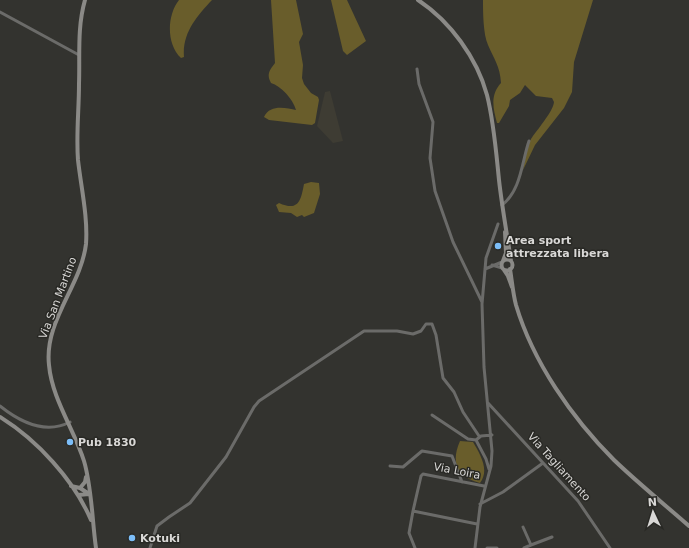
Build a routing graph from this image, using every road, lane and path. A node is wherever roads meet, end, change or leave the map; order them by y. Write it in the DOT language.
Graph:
graph roads {
  1 [pos="85,0"];
  2 [pos="418,0"];
  3 [pos="0,12"];
  4 [pos="79,55"];
  5 [pos="417,69"];
  6 [pos="529,141"];
  7 [pos="502,205"];
  8 [pos="498,224"];
  9 [pos="505,227"];
  10 [pos="511,261"];
  11 [pos="503,262"];
  12 [pos="492,265"];
  13 [pos="485,269"];
  14 [pos="503,269"];
  15 [pos="510,269"];
  16 [pos="513,291"];
  17 [pos="482,304"];
  18 [pos="488,403"];
  19 [pos="0,406"];
  20 [pos="432,415"];
  21 [pos="0,417"];
  22 [pos="70,422"];
  23 [pos="492,435"];
  24 [pos="479,436"];
  25 [pos="476,440"];
  26 [pos="543,463"];
  27 [pos="390,466"];
  28 [pos="86,470"];
  29 [pos="490,470"];
  30 [pos="462,482"];
  31 [pos="71,486"];
  32 [pos="484,486"];
  33 [pos="80,488"];
  34 [pos="89,494"];
  35 [pos="78,495"];
  36 [pos="480,504"];
  37 [pos="413,511"];
  38 [pos="93,524"];
  39 [pos="477,524"];
  40 [pos="689,526"];
  41 [pos="523,527"];
  42 [pos="552,537"];
  43 [pos="531,545"];
  44 [pos="96,548"];
  45 [pos="150,548"];
  46 [pos="415,548"];
  47 [pos="475,548"];
  48 [pos="487,548"];
  49 [pos="497,548"];
  50 [pos="524,548"];
  51 [pos="610,548"];
  1 -- 4 [label="street, Via San Martino"];
  2 -- 7 [label="street"];
  3 -- 4 [label="street"];
  4 -- 22 [label="street, Via San Martino"];
  5 -- 17 [label="street"];
  6 -- 7 [label="street"];
  7 -- 9 [label="street"];
  8 -- 13 [label="street"];
  9 -- 10 [label="street"];
  9 -- 11 [label="street"];
  10 -- 11 [label="street"];
  10 -- 15 [label="street"];
  11 -- 12 [label="street"];
  11 -- 14 [label="street"];
  12 -- 13 [label="street"];
  12 -- 14 [label="street"];
  13 -- 17 [label="street"];
  14 -- 15 [label="street"];
  14 -- 16 [label="street"];
  15 -- 16 [label="street"];
  16 -- 40 [label="street"];
  17 -- 18 [label="street"];
  18 -- 23 [label="street"];
  18 -- 26 [label="street, Via Tagliamento"];
  19 -- 22 [label="street"];
  20 -- 25 [label="street"];
  21 -- 31 [label="street"];
  22 -- 28 [label="street, Via San Martino"];
  23 -- 24 [label="street"];
  23 -- 29 [label="street"];
  24 -- 25 [label="street"];
  24 -- 45 [label="street"];
  25 -- 29 [label="street"];
  26 -- 36 [label="street"];
  26 -- 51 [label="street, Via Tagliamento"];
  27 -- 30 [label="street"];
  28 -- 33 [label="street"];
  28 -- 34 [label="street, Via San Martino"];
  29 -- 32 [label="street"];
  30 -- 32 [label="street, Via Loira"];
  30 -- 37 [label="street, Via Loira"];
  31 -- 33 [label="street"];
  31 -- 35 [label="street"];
  32 -- 36 [label="street"];
  33 -- 34 [label="street"];
  34 -- 35 [label="street"];
  34 -- 38 [label="street, Via San Martino"];
  35 -- 38 [label="street"];
  36 -- 39 [label="street"];
  37 -- 39 [label="street"];
  37 -- 46 [label="street"];
  38 -- 44 [label="street, Via San Martino"];
  39 -- 47 [label="street"];
  41 -- 43 [label="street"];
  42 -- 43 [label="street"];
  43 -- 50 [label="street"];
  48 -- 49 [label="street"];
}
